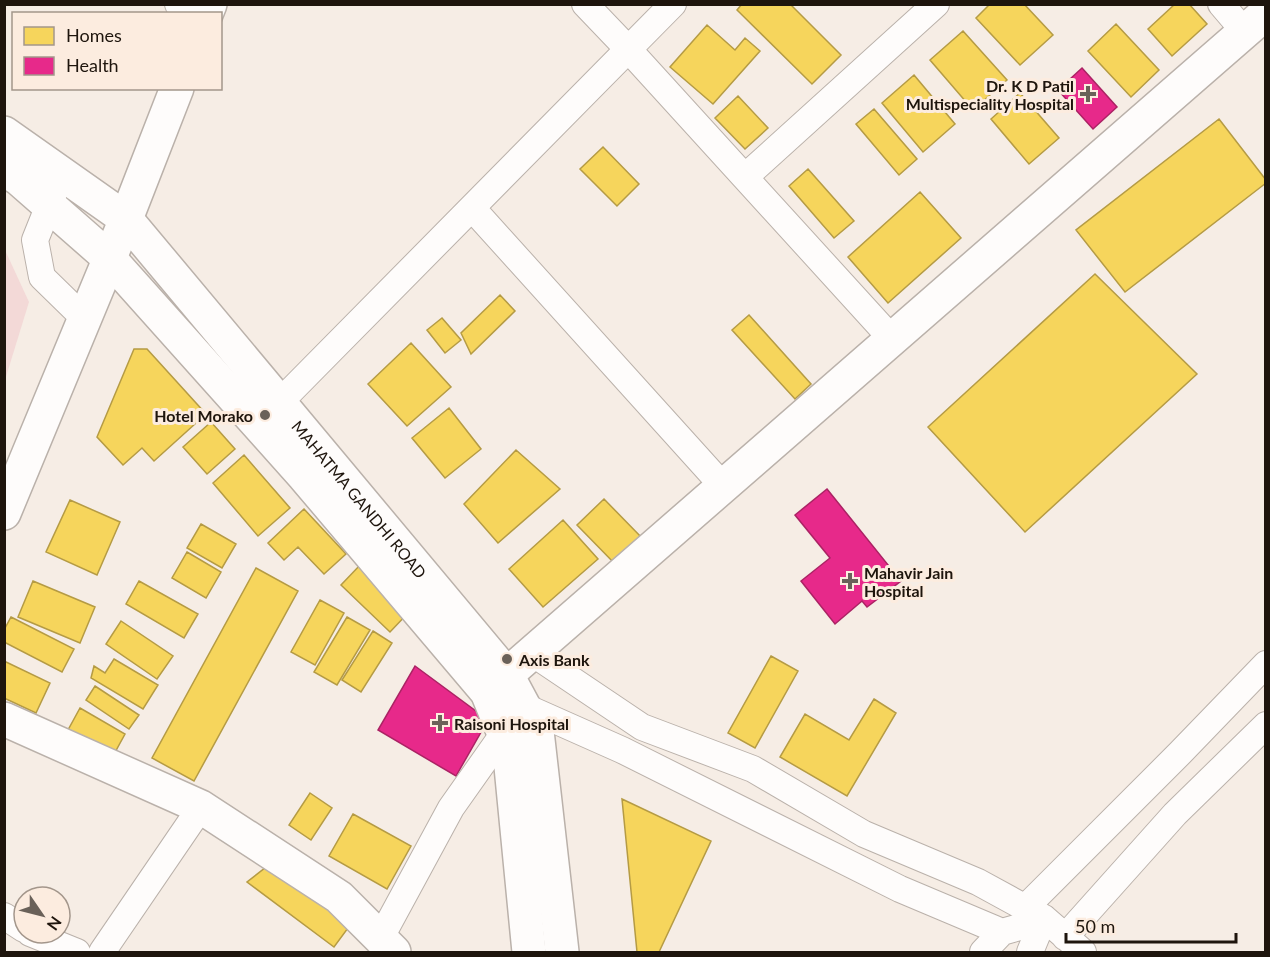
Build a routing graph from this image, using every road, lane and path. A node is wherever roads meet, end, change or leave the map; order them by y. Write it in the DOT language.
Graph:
graph roads {
  1 [pos="585,4"];
  2 [pos="673,4"];
  3 [pos="936,4"];
  4 [pos="1221,4"];
  5 [pos="1255,22"];
  6 [pos="628,49"];
  7 [pos="176,90"];
  8 [pos="4,133"];
  9 [pos="4,169"];
  10 [pos="61,173"];
  11 [pos="745,177"];
  12 [pos="49,205"];
  13 [pos="472,208"];
  14 [pos="126,219"];
  15 [pos="110,258"];
  16 [pos="85,319"];
  17 [pos="892,339"];
  18 [pos="268,413"];
  19 [pos="723,486"];
  20 [pos="4,513"];
  21 [pos="532,653"];
  22 [pos="1266,664"];
  23 [pos="497,684"];
  24 [pos="523,706"];
  25 [pos="4,719"];
  26 [pos="1266,724"];
  27 [pos="504,733"];
  28 [pos="201,807"];
  29 [pos="1035,913"];
  30 [pos="1002,932"];
  31 [pos="60,945"];
  32 [pos="1074,945"];
  33 [pos="387,946"];
  34 [pos="77,952"];
  35 [pos="102,952"];
  36 [pos="529,952"];
  37 [pos="562,952"];
  38 [pos="983,952"];
  39 [pos="1030,952"];
  1 -- 6 [label="street"];
  2 -- 6 [label="street"];
  3 -- 11 [label="street"];
  4 -- 5 [label="street"];
  5 -- 17 [label="main road"];
  6 -- 11 [label="street"];
  6 -- 13 [label="street"];
  7 -- 14 [label="main road"];
  8 -- 10 [label="main road, MAHATMA GANDHI ROAD"];
  9 -- 12 [label="main road"];
  10 -- 12 [label="street"];
  10 -- 14 [label="main road, MAHATMA GANDHI ROAD"];
  11 -- 17 [label="street"];
  12 -- 15 [label="main road"];
  12 -- 16 [label="street"];
  13 -- 18 [label="street"];
  13 -- 19 [label="street"];
  14 -- 15 [label="main road"];
  14 -- 18 [label="main road, MAHATMA GANDHI ROAD"];
  15 -- 16 [label="main road"];
  15 -- 18 [label="main road"];
  16 -- 20 [label="main road"];
  17 -- 19 [label="main road"];
  18 -- 23 [label="main road, MAHATMA GANDHI ROAD"];
  19 -- 21 [label="main road"];
  21 -- 23 [label="main road"];
  21 -- 29 [label="street"];
  22 -- 29 [label="street"];
  23 -- 24 [label="main road, MAHATMA GANDHI ROAD"];
  23 -- 27 [label="main road"];
  24 -- 27 [label="street"];
  24 -- 30 [label="street"];
  24 -- 37 [label="main road, MAHATMA GANDHI ROAD"];
  25 -- 28 [label="main road"];
  26 -- 32 [label="street"];
  27 -- 33 [label="street"];
  27 -- 36 [label="main road"];
  28 -- 33 [label="main road"];
  28 -- 35 [label="street"];
  29 -- 30 [label="street"];
  29 -- 32 [label="street"];
  29 -- 39 [label="street"];
  30 -- 38 [label="street"];
  31 -- 34 [label="street"];
}
